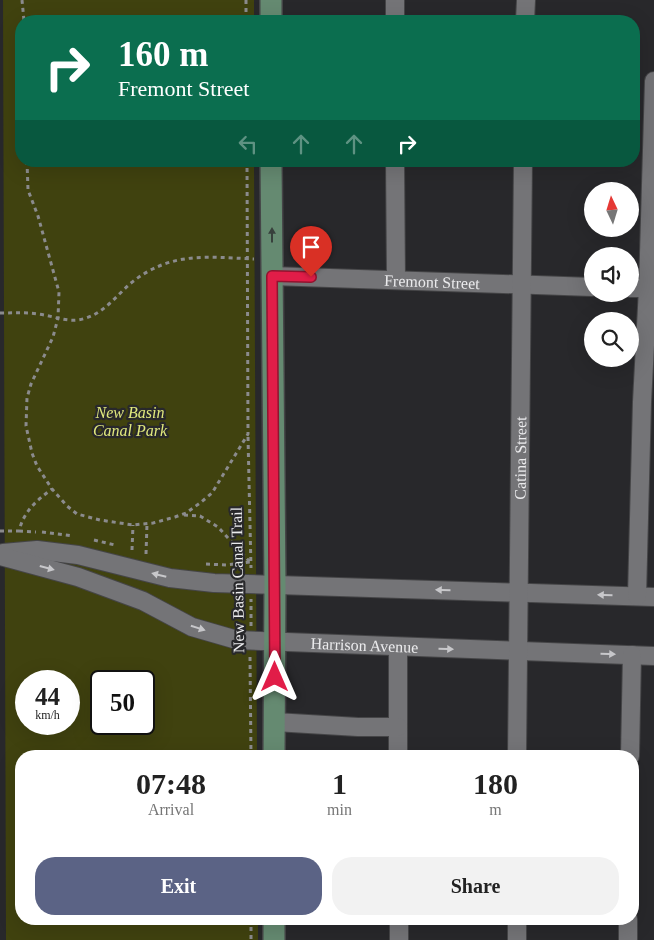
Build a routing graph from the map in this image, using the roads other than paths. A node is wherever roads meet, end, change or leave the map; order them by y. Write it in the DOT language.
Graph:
graph roads {
  1 [pos="271,0"];
  2 [pos="395,0"];
  3 [pos="526,0"];
  4 [pos="271,15"];
  5 [pos="395,15"];
  6 [pos="525,15"];
  7 [pos="654,81"];
  8 [pos="271,167"];
  9 [pos="395,167"];
  10 [pos="523,167"];
  11 [pos="272,267"];
  12 [pos="396,280"];
  13 [pos="522,285"];
  14 [pos="584,287"];
  15 [pos="651,288"];
  16 [pos="0,554"];
  17 [pos="275,584"];
  18 [pos="518,592"];
  19 [pos="646,597"];
  20 [pos="275,642"];
  21 [pos="398,646"];
  22 [pos="517,652"];
  23 [pos="632,655"];
  24 [pos="654,656"];
  25 [pos="275,722"];
  26 [pos="398,727"];
  27 [pos="274,750"];
  28 [pos="398,750"];
  29 [pos="517,750"];
  30 [pos="630,750"];
  31 [pos="274,925"];
  32 [pos="399,925"];
  33 [pos="518,925"];
  34 [pos="628,925"];
  35 [pos="274,940"];
  36 [pos="399,940"];
  37 [pos="518,940"];
  38 [pos="628,940"];
  1 -- 4 [label="main road"];
  2 -- 5 [label="street"];
  3 -- 6 [label="street"];
  7 -- 15 [label="street"];
  11 -- 8 [label="main road, one-way"];
  9 -- 12 [label="street"];
  10 -- 13 [label="street, Catina Street"];
  11 -- 12 [label="street, Fremont Street"];
  11 -- 17 [label="main road"];
  12 -- 13 [label="street, Fremont Street"];
  13 -- 14 [label="street, Fremont Street"];
  13 -- 18 [label="street, Catina Street"];
  15 -- 19 [label="street"];
  17 -- 16 [label="street, Harrison Avenue, one-way"];
  16 -- 20 [label="street, Harrison Avenue, one-way"];
  18 -- 17 [label="street, Harrison Avenue, one-way"];
  17 -- 20 [label="main road"];
  19 -- 18 [label="street, Harrison Avenue, one-way"];
  18 -- 22 [label="street, Catina Street"];
  20 -- 21 [label="street, Harrison Avenue"];
  20 -- 25 [label="main road"];
  21 -- 22 [label="street, Harrison Avenue, one-way"];
  21 -- 26 [label="street"];
  22 -- 23 [label="street, Harrison Avenue, one-way"];
  22 -- 29 [label="street, Catina Street"];
  23 -- 24 [label="street, Harrison Avenue"];
  23 -- 30 [label="street"];
  25 -- 26 [label="street"];
  25 -- 27 [label="main road"];
  26 -- 28 [label="street"];
  31 -- 35 [label="main road"];
  32 -- 36 [label="street"];
  33 -- 37 [label="street"];
  34 -- 38 [label="street"];
}
